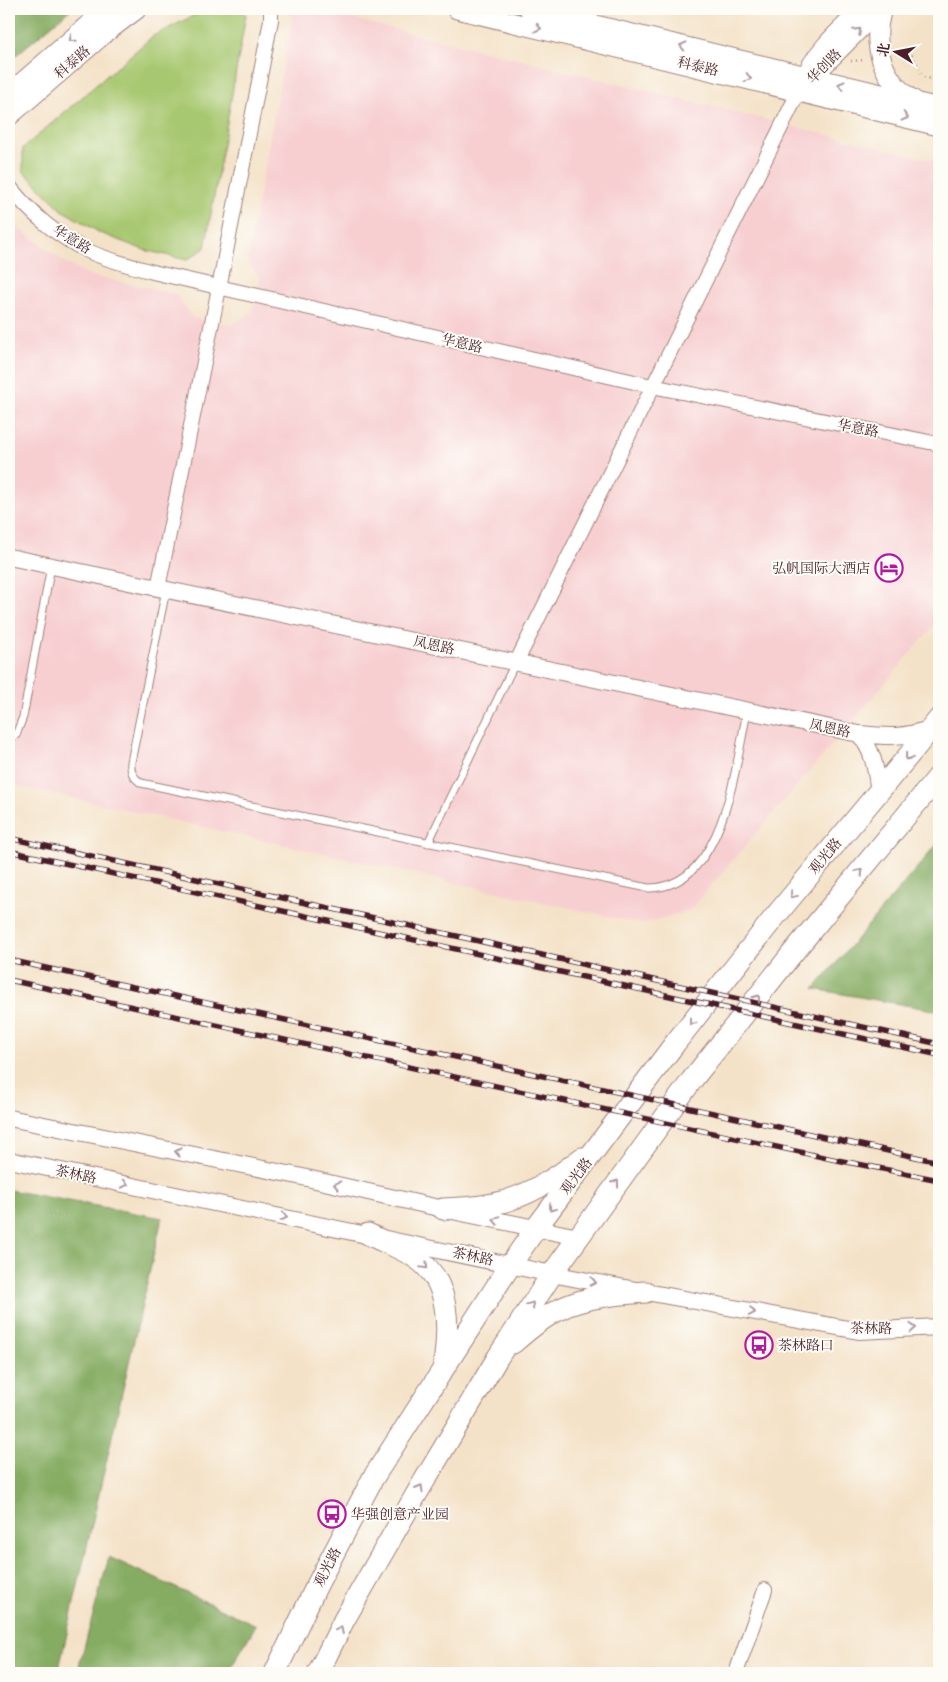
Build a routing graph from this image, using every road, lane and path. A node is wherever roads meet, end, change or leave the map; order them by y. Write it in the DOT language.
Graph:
graph roads {
  1 [pos="110,9"];
  2 [pos="137,9"];
  3 [pos="271,9"];
  4 [pos="457,9"];
  5 [pos="528,9"];
  6 [pos="861,9"];
  7 [pos="881,9"];
  8 [pos="806,82"];
  9 [pos="9,94"];
  10 [pos="920,104"];
  11 [pos="939,108"];
  12 [pos="9,116"];
  13 [pos="939,126"];
  14 [pos="9,186"];
  15 [pos="219,288"];
  16 [pos="652,386"];
  17 [pos="939,444"];
  18 [pos="9,556"];
  19 [pos="51,566"];
  20 [pos="162,588"];
  21 [pos="516,663"];
  22 [pos="747,711"];
  23 [pos="936,724"];
  24 [pos="859,734"];
  25 [pos="9,740"];
  26 [pos="939,776"];
  27 [pos="879,792"];
  28 [pos="428,843"];
  29 [pos="9,1118"];
  30 [pos="604,1140"];
  31 [pos="9,1160"];
  32 [pos="443,1209"];
  33 [pos="536,1228"];
  34 [pos="368,1234"];
  35 [pos="578,1237"];
  36 [pos="511,1264"];
  37 [pos="552,1274"];
  38 [pos="646,1292"];
  39 [pos="939,1326"];
  40 [pos="498,1356"];
  41 [pos="443,1370"];
  42 [pos="765,1590"];
  43 [pos="275,1673"];
  44 [pos="318,1673"];
  45 [pos="736,1673"];
  1 -- 9 [label="main road, 科泰路, one-way"];
  2 -- 12 [label="main road, 科泰路"];
  3 -- 15 [label="street"];
  4 -- 8 [label="main road, 科泰路, one-way"];
  8 -- 5 [label="main road, 科泰路, one-way"];
  6 -- 8 [label="street, 华创路"];
  8 -- 7 [label="street, 华创路, one-way"];
  7 -- 10 [label="main road"];
  10 -- 8 [label="main road, 科泰路, one-way"];
  8 -- 13 [label="main road, 科泰路, one-way"];
  8 -- 16 [label="street"];
  10 -- 11 [label="main road, 科泰路"];
  14 -- 15 [label="street, 华意路"];
  15 -- 16 [label="street, 华意路"];
  15 -- 20 [label="street"];
  16 -- 17 [label="street, 华意路"];
  16 -- 21 [label="street"];
  18 -- 19 [label="street, 凤恩路"];
  19 -- 20 [label="street, 凤恩路"];
  19 -- 25 [label="lane"];
  20 -- 21 [label="street, 凤恩路"];
  20 -- 28 [label="lane"];
  21 -- 22 [label="street, 凤恩路"];
  21 -- 28 [label="lane"];
  22 -- 24 [label="street, 凤恩路"];
  22 -- 28 [label="lane"];
  23 -- 24 [label="street, 凤恩路"];
  23 -- 27 [label="main road, 观光路, one-way"];
  24 -- 27 [label="street, 凤恩路"];
  35 -- 26 [label="main road, one-way"];
  27 -- 30 [label="main road, 观光路, one-way"];
  32 -- 29 [label="street, one-way"];
  30 -- 32 [label="main road"];
  30 -- 33 [label="main road, 观光路, one-way"];
  31 -- 34 [label="street, 茶林路, one-way"];
  33 -- 32 [label="street, one-way"];
  33 -- 35 [label="street"];
  33 -- 36 [label="main road, 观光路"];
  34 -- 36 [label="street, 茶林路"];
  34 -- 41 [label="main road, one-way"];
  35 -- 37 [label="main road"];
  36 -- 37 [label="street, 茶林路"];
  36 -- 41 [label="main road, 观光路"];
  37 -- 38 [label="street, 茶林路, one-way"];
  40 -- 37 [label="main road, one-way"];
  38 -- 39 [label="street, 茶林路, one-way"];
  38 -- 40 [label="main road"];
  44 -- 40 [label="main road, one-way"];
  41 -- 43 [label="main road, 观光路"];
  42 -- 45 [label="street"];
}
